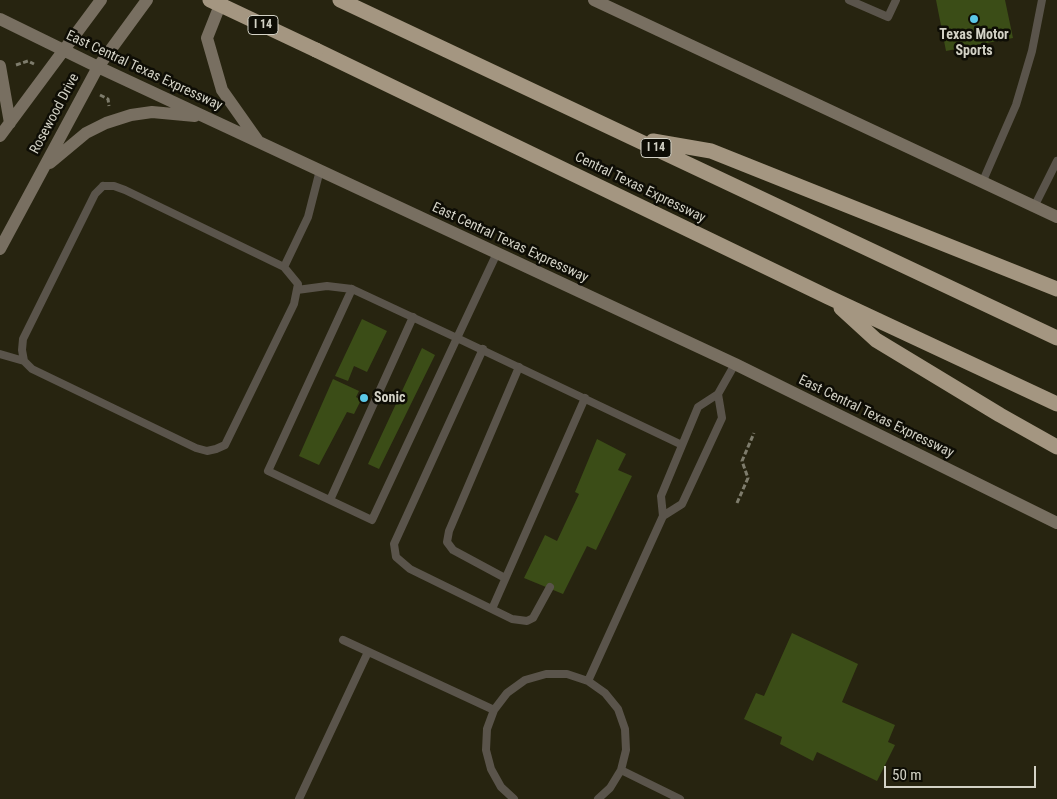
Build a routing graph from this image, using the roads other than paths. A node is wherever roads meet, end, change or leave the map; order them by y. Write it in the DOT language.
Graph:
graph roads {
  1 [pos="101,0"];
  2 [pos="147,0"];
  3 [pos="210,0"];
  4 [pos="222,0"];
  5 [pos="340,0"];
  6 [pos="594,0"];
  7 [pos="849,0"];
  8 [pos="896,0"];
  9 [pos="1042,0"];
  10 [pos="611,4"];
  11 [pos="0,19"];
  12 [pos="63,50"];
  13 [pos="0,66"];
  14 [pos="98,67"];
  15 [pos="206,117"];
  16 [pos="10,123"];
  17 [pos="0,136"];
  18 [pos="634,137"];
  19 [pos="258,142"];
  20 [pos="1057,161"];
  21 [pos="44,168"];
  22 [pos="320,170"];
  23 [pos="982,183"];
  24 [pos="1034,207"];
  25 [pos="1057,217"];
  26 [pos="0,250"];
  27 [pos="497,253"];
  28 [pos="284,267"];
  29 [pos="352,289"];
  30 [pos="1057,289"];
  31 [pos="297,290"];
  32 [pos="828,297"];
  33 [pos="413,317"];
  34 [pos="457,338"];
  35 [pos="1057,338"];
  36 [pos="482,349"];
  37 [pos="0,354"];
  38 [pos="24,361"];
  39 [pos="736,364"];
  40 [pos="519,367"];
  41 [pos="718,394"];
  42 [pos="585,398"];
  43 [pos="1057,404"];
  44 [pos="682,444"];
  45 [pos="1057,447"];
  46 [pos="330,500"];
  47 [pos="663,516"];
  48 [pos="1057,523"];
  49 [pos="505,578"];
  50 [pos="550,587"];
  51 [pos="492,609"];
  52 [pos="343,640"];
  53 [pos="368,652"];
  54 [pos="588,681"];
  55 [pos="494,710"];
  56 [pos="621,770"];
  57 [pos="299,799"];
  58 [pos="514,799"];
  59 [pos="598,799"];
  60 [pos="680,799"];
  1 -- 12 [label="main road, Rosewood Drive"];
  2 -- 14 [label="main road, Rosewood Drive"];
  3 -- 32 [label="highway, Central Texas Expressway / I 14, bridge"];
  4 -- 19 [label="main road"];
  5 -- 18 [label="highway, I 14"];
  6 -- 10 [label="main road"];
  7 -- 8 [label="lane"];
  9 -- 23 [label="lane"];
  10 -- 23 [label="main road"];
  11 -- 12 [label="main road, East Central Texas Expressway"];
  12 -- 14 [label="main road, East Central Texas Expressway"];
  12 -- 16 [label="main road, Rosewood Drive"];
  13 -- 16 [label="main road"];
  14 -- 15 [label="main road, East Central Texas Expressway"];
  14 -- 21 [label="main road, Rosewood Drive"];
  15 -- 19 [label="main road, East Central Texas Expressway"];
  15 -- 21 [label="main road"];
  16 -- 17 [label="main road, Rosewood Drive"];
  18 -- 30 [label="highway"];
  18 -- 35 [label="highway, I 14"];
  19 -- 22 [label="main road, East Central Texas Expressway"];
  20 -- 24 [label="lane"];
  21 -- 26 [label="main road, Rosewood Drive"];
  22 -- 27 [label="main road, East Central Texas Expressway"];
  22 -- 28 [label="lane"];
  23 -- 24 [label="main road"];
  24 -- 25 [label="main road"];
  27 -- 34 [label="lane"];
  27 -- 39 [label="main road, East Central Texas Expressway"];
  28 -- 31 [label="lane"];
  28 -- 38 [label="lane"];
  29 -- 31 [label="lane"];
  29 -- 33 [label="lane"];
  29 -- 46 [label="lane"];
  31 -- 38 [label="lane"];
  32 -- 43 [label="highway, Central Texas Expressway / I 14"];
  32 -- 45 [label="highway"];
  33 -- 34 [label="lane"];
  33 -- 46 [label="lane"];
  34 -- 36 [label="lane"];
  34 -- 46 [label="lane"];
  36 -- 40 [label="lane"];
  36 -- 51 [label="lane"];
  37 -- 38 [label="lane"];
  39 -- 41 [label="lane"];
  39 -- 48 [label="main road, East Central Texas Expressway"];
  40 -- 42 [label="lane"];
  40 -- 49 [label="lane"];
  41 -- 44 [label="lane"];
  41 -- 47 [label="lane"];
  42 -- 44 [label="lane"];
  42 -- 49 [label="lane"];
  44 -- 47 [label="lane"];
  47 -- 54 [label="lane"];
  49 -- 51 [label="lane"];
  50 -- 51 [label="lane"];
  52 -- 53 [label="lane"];
  53 -- 55 [label="lane"];
  53 -- 57 [label="lane"];
  54 -- 55 [label="lane"];
  54 -- 56 [label="lane"];
  55 -- 58 [label="lane"];
  56 -- 59 [label="lane"];
  56 -- 60 [label="lane"];
}
